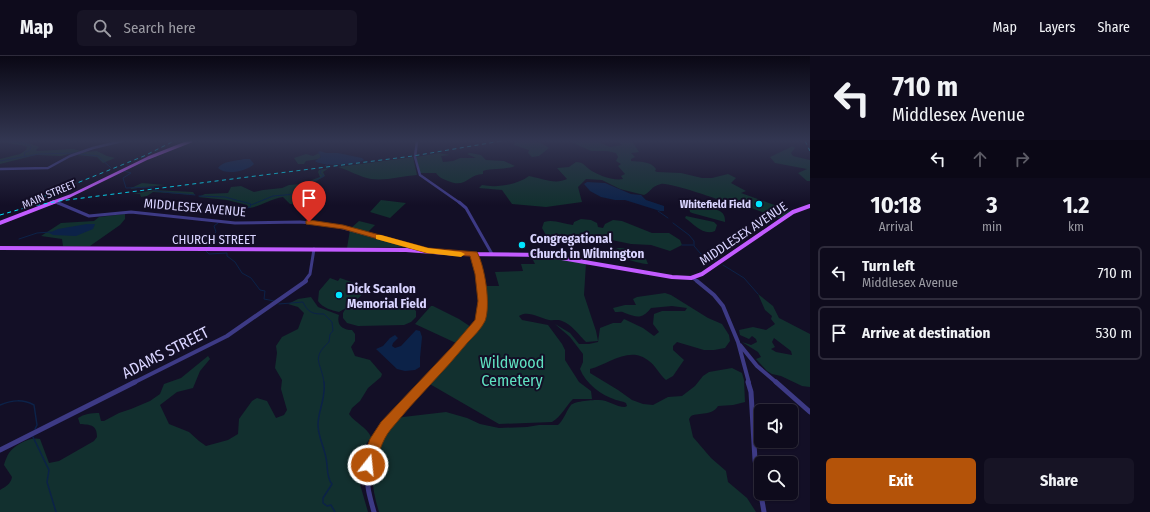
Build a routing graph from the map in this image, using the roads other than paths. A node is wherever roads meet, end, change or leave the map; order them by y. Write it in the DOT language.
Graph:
graph roads {
  1 [pos="57,162"];
  2 [pos="138,162"];
  3 [pos="416,162"];
  4 [pos="0,169"];
  5 [pos="55,202"];
  6 [pos="810,206"];
  7 [pos="0,223"];
  8 [pos="404,244"];
  9 [pos="0,248"];
  10 [pos="314,249"];
  11 [pos="406,250"];
  12 [pos="427,251"];
  13 [pos="474,254"];
  14 [pos="492,254"];
  15 [pos="693,278"];
  16 [pos="738,342"];
  17 [pos="742,358"];
  18 [pos="750,358"];
  19 [pos="810,412"];
  20 [pos="0,450"];
  21 [pos="374,512"];
  22 [pos="764,512"];
  1 -- 4 [label="street"];
  2 -- 5 [label="main road, MAIN STREET"];
  3 -- 14 [label="street"];
  5 -- 7 [label="main road, MAIN STREET"];
  5 -- 8 [label="street, MIDDLESEX AVENUE"];
  6 -- 15 [label="main road, MIDDLESEX AVENUE"];
  8 -- 11 [label="street"];
  8 -- 12 [label="street, MIDDLESEX AVENUE"];
  9 -- 10 [label="main road, CHURCH STREET"];
  10 -- 11 [label="main road, CHURCH STREET"];
  10 -- 20 [label="street, ADAMS STREET"];
  11 -- 12 [label="main road, CHURCH STREET"];
  12 -- 13 [label="main road, MIDDLESEX AVENUE"];
  13 -- 14 [label="main road, MIDDLESEX AVENUE"];
  13 -- 21 [label="street"];
  14 -- 15 [label="main road, MIDDLESEX AVENUE"];
  15 -- 16 [label="street"];
  16 -- 17 [label="street"];
  16 -- 18 [label="street"];
  17 -- 18 [label="street"];
  17 -- 22 [label="street"];
  18 -- 19 [label="street"];
}
